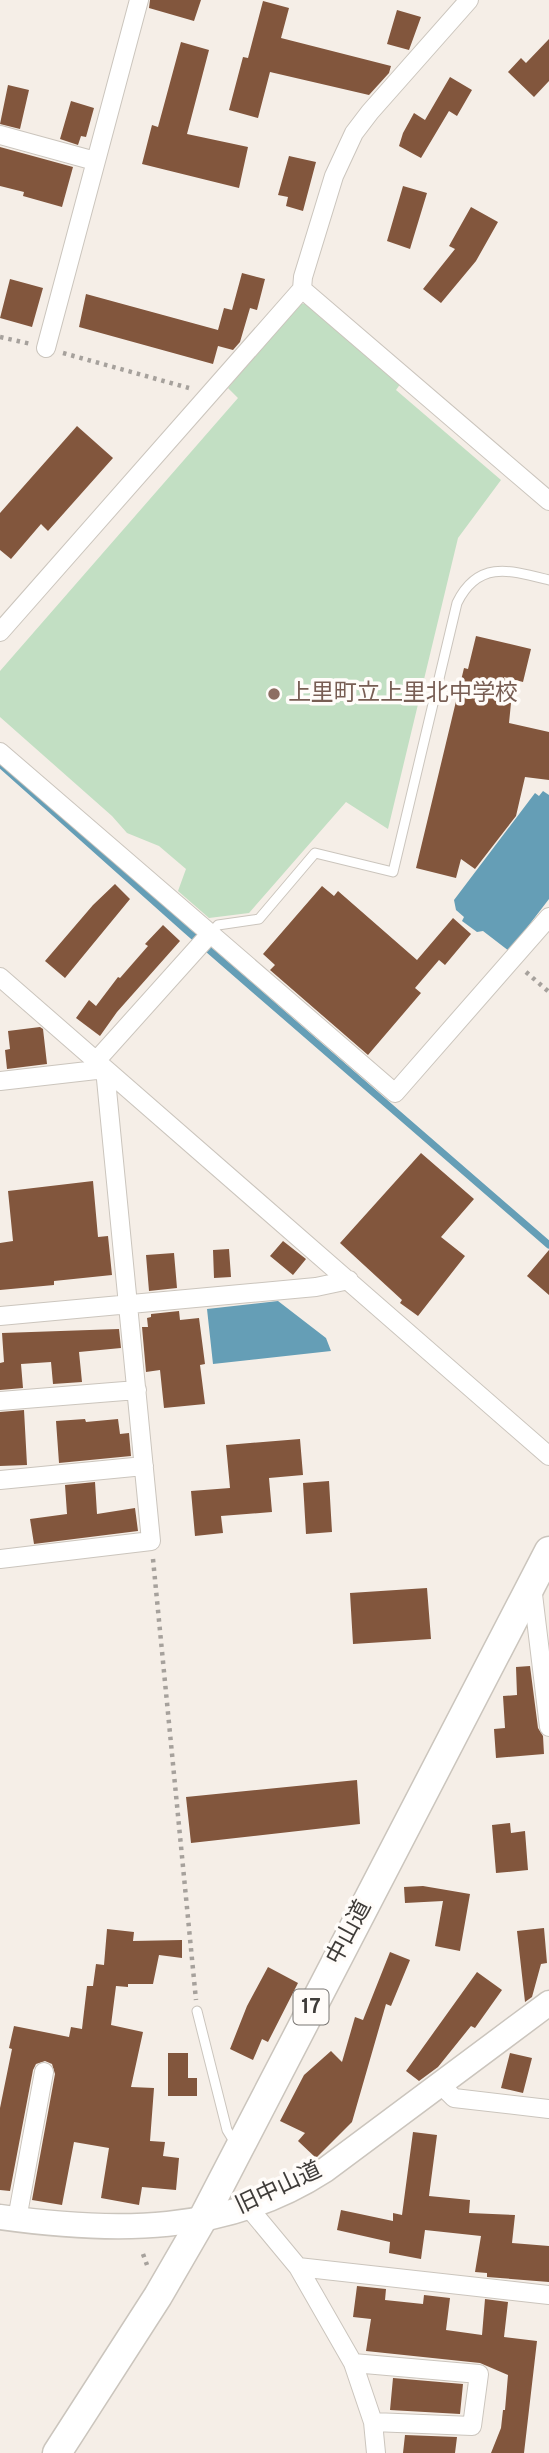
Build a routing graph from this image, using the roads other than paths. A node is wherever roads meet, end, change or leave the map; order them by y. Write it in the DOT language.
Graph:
graph roads {
  1 [pos="139,0"];
  2 [pos="469,0"];
  3 [pos="0,135"];
  4 [pos="95,161"];
  5 [pos="302,289"];
  6 [pos="46,348"];
  7 [pos="549,501"];
  8 [pos="549,580"];
  9 [pos="0,632"];
  10 [pos="0,752"];
  11 [pos="549,917"];
  12 [pos="204,939"];
  13 [pos="0,977"];
  14 [pos="100,1065"];
  15 [pos="0,1082"];
  16 [pos="349,1280"];
  17 [pos="128,1304"];
  18 [pos="0,1316"];
  19 [pos="136,1390"];
  20 [pos="0,1401"];
  21 [pos="549,1456"];
  22 [pos="144,1466"];
  23 [pos="0,1479"];
  24 [pos="549,1551"];
  25 [pos="0,1559"];
  26 [pos="532,1586"];
  27 [pos="549,1727"];
  28 [pos="549,2003"];
  29 [pos="197,2011"];
  30 [pos="44,2071"];
  31 [pos="441,2085"];
  32 [pos="549,2109"];
  33 [pos="238,2148"];
  34 [pos="249,2208"];
  35 [pos="8,2218"];
  36 [pos="202,2220"];
  37 [pos="298,2267"];
  38 [pos="549,2295"];
  39 [pos="353,2363"];
  40 [pos="373,2422"];
  41 [pos="57,2453"];
  42 [pos="376,2453"];
  1 -- 4 [label="street"];
  2 -- 5 [label="street"];
  3 -- 4 [label="street"];
  4 -- 6 [label="street"];
  5 -- 7 [label="street"];
  5 -- 9 [label="street"];
  8 -- 12 [label="lane"];
  10 -- 12 [label="street"];
  11 -- 12 [label="street"];
  12 -- 14 [label="street"];
  13 -- 14 [label="street"];
  14 -- 15 [label="street"];
  14 -- 16 [label="street"];
  14 -- 17 [label="street"];
  16 -- 17 [label="street"];
  16 -- 21 [label="street"];
  17 -- 18 [label="street"];
  17 -- 19 [label="street"];
  19 -- 20 [label="street"];
  19 -- 22 [label="street"];
  22 -- 23 [label="street"];
  22 -- 25 [label="street"];
  24 -- 26 [label="highway, 中山道 / 17"];
  26 -- 27 [label="street"];
  26 -- 33 [label="highway, 中山道 / 17"];
  28 -- 31 [label="main road, 旧中山道"];
  29 -- 33 [label="lane"];
  30 -- 35 [label="street"];
  31 -- 32 [label="street"];
  31 -- 34 [label="main road, 旧中山道"];
  33 -- 36 [label="highway, 中山道 / 17"];
  34 -- 36 [label="main road, 旧中山道"];
  34 -- 37 [label="street"];
  35 -- 36 [label="main road, 旧中山道"];
  36 -- 41 [label="highway, 中山道 / 17"];
  37 -- 38 [label="street"];
  37 -- 39 [label="street"];
  39 -- 40 [label="street"];
  39 -- 40 [label="street"];
  40 -- 42 [label="street"];
}
